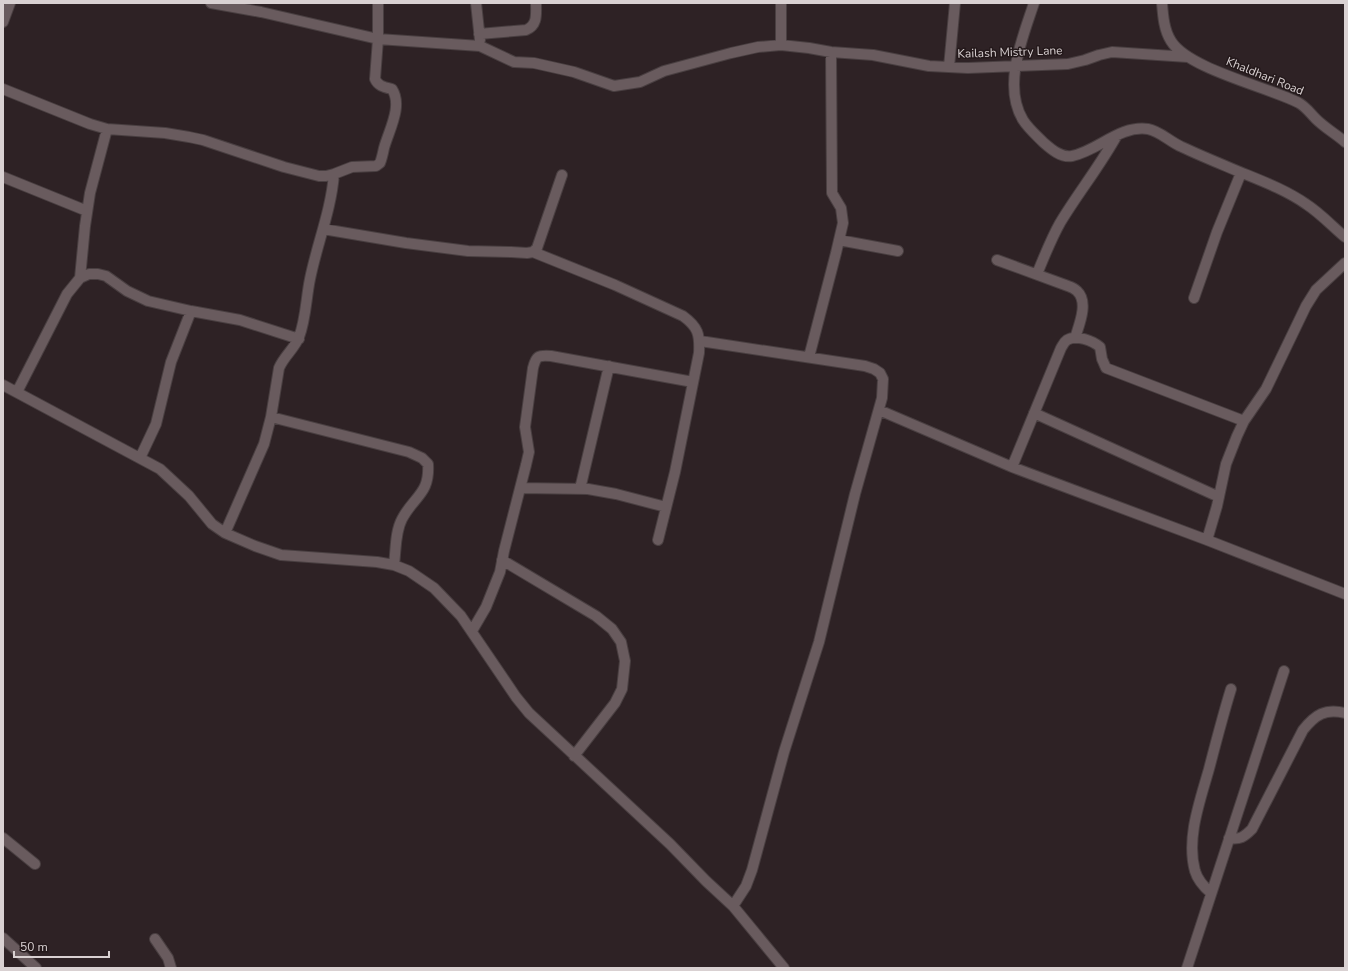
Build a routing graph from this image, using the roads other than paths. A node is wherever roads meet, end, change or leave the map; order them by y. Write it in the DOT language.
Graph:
graph roads {
  1 [pos="10,3"];
  2 [pos="211,3"];
  3 [pos="378,3"];
  4 [pos="476,3"];
  5 [pos="536,3"];
  6 [pos="781,3"];
  7 [pos="955,3"];
  8 [pos="1034,3"];
  9 [pos="1162,3"];
  10 [pos="3,22"];
  11 [pos="479,34"];
  12 [pos="378,39"];
  13 [pos="781,45"];
  14 [pos="480,46"];
  15 [pos="831,52"];
  16 [pos="1188,57"];
  17 [pos="1015,66"];
  18 [pos="949,67"];
  19 [pos="3,89"];
  20 [pos="108,128"];
  21 [pos="1117,135"];
  22 [pos="1345,142"];
  23 [pos="1241,172"];
  24 [pos="334,174"];
  25 [pos="562,176"];
  26 [pos="3,177"];
  27 [pos="87,211"];
  28 [pos="323,229"];
  29 [pos="1345,237"];
  30 [pos="839,240"];
  31 [pos="898,251"];
  32 [pos="533,252"];
  33 [pos="998,260"];
  34 [pos="1345,263"];
  35 [pos="1037,274"];
  36 [pos="80,278"];
  37 [pos="1194,298"];
  38 [pos="191,311"];
  39 [pos="1075,338"];
  40 [pos="299,339"];
  41 [pos="700,341"];
  42 [pos="809,358"];
  43 [pos="609,366"];
  44 [pos="693,382"];
  45 [pos="3,385"];
  46 [pos="17,392"];
  47 [pos="879,410"];
  48 [pos="1034,414"];
  49 [pos="271,417"];
  50 [pos="1244,422"];
  51 [pos="140,458"];
  52 [pos="1012,467"];
  53 [pos="520,488"];
  54 [pos="580,489"];
  55 [pos="1219,497"];
  56 [pos="666,507"];
  57 [pos="225,533"];
  58 [pos="658,540"];
  59 [pos="1207,540"];
  60 [pos="502,560"];
  61 [pos="394,565"];
  62 [pos="1345,594"];
  63 [pos="472,631"];
  64 [pos="1284,672"];
  65 [pos="1231,688"];
  66 [pos="1345,713"];
  67 [pos="574,756"];
  68 [pos="3,838"];
  69 [pos="1228,838"];
  70 [pos="35,864"];
  71 [pos="1211,894"];
  72 [pos="733,906"];
  73 [pos="3,938"];
  74 [pos="155,939"];
  75 [pos="782,966"];
  76 [pos="36,968"];
  77 [pos="171,968"];
  78 [pos="1187,968"];
  1 -- 10 [label="street"];
  2 -- 12 [label="street"];
  3 -- 12 [label="street"];
  4 -- 11 [label="street"];
  5 -- 11 [label="street"];
  6 -- 13 [label="street"];
  7 -- 18 [label="street"];
  8 -- 17 [label="street"];
  9 -- 16 [label="street"];
  11 -- 14 [label="street"];
  12 -- 14 [label="street"];
  12 -- 24 [label="street"];
  13 -- 14 [label="street, Kailash Mistry Lane"];
  13 -- 15 [label="street, Kailash Mistry Lane"];
  15 -- 18 [label="street, Kailash Mistry Lane"];
  15 -- 30 [label="street"];
  16 -- 17 [label="street, Kailash Mistry Lane"];
  16 -- 22 [label="street, Khaldhari Road"];
  17 -- 18 [label="street, Kailash Mistry Lane"];
  17 -- 21 [label="street"];
  19 -- 20 [label="street"];
  20 -- 24 [label="street"];
  20 -- 27 [label="street"];
  21 -- 23 [label="street"];
  21 -- 35 [label="street"];
  23 -- 29 [label="street"];
  23 -- 37 [label="street"];
  24 -- 28 [label="street"];
  25 -- 32 [label="street"];
  26 -- 27 [label="street"];
  27 -- 36 [label="street"];
  28 -- 32 [label="street"];
  28 -- 40 [label="street"];
  30 -- 31 [label="street"];
  30 -- 42 [label="street"];
  32 -- 41 [label="street"];
  33 -- 35 [label="street"];
  34 -- 50 [label="street"];
  35 -- 39 [label="street"];
  36 -- 38 [label="street"];
  36 -- 46 [label="street"];
  38 -- 40 [label="street"];
  38 -- 51 [label="street"];
  39 -- 48 [label="street"];
  39 -- 50 [label="street"];
  40 -- 49 [label="street"];
  41 -- 42 [label="street"];
  41 -- 44 [label="street"];
  42 -- 47 [label="street"];
  43 -- 44 [label="street"];
  43 -- 53 [label="street"];
  43 -- 54 [label="street"];
  44 -- 56 [label="street"];
  45 -- 46 [label="street"];
  46 -- 51 [label="street"];
  47 -- 52 [label="street"];
  47 -- 72 [label="street"];
  48 -- 52 [label="street"];
  48 -- 55 [label="street"];
  49 -- 57 [label="street"];
  49 -- 61 [label="street"];
  50 -- 55 [label="street"];
  51 -- 57 [label="street"];
  52 -- 59 [label="street"];
  53 -- 54 [label="street"];
  53 -- 60 [label="street"];
  54 -- 56 [label="street"];
  55 -- 59 [label="street"];
  56 -- 58 [label="street"];
  57 -- 61 [label="street"];
  59 -- 62 [label="street"];
  60 -- 63 [label="street"];
  60 -- 67 [label="street"];
  61 -- 63 [label="street"];
  63 -- 67 [label="street"];
  64 -- 69 [label="street"];
  65 -- 71 [label="street"];
  66 -- 69 [label="street"];
  67 -- 72 [label="street"];
  68 -- 70 [label="street"];
  69 -- 71 [label="street"];
  71 -- 78 [label="street"];
  72 -- 75 [label="street"];
  73 -- 76 [label="street"];
  74 -- 77 [label="street"];
}
